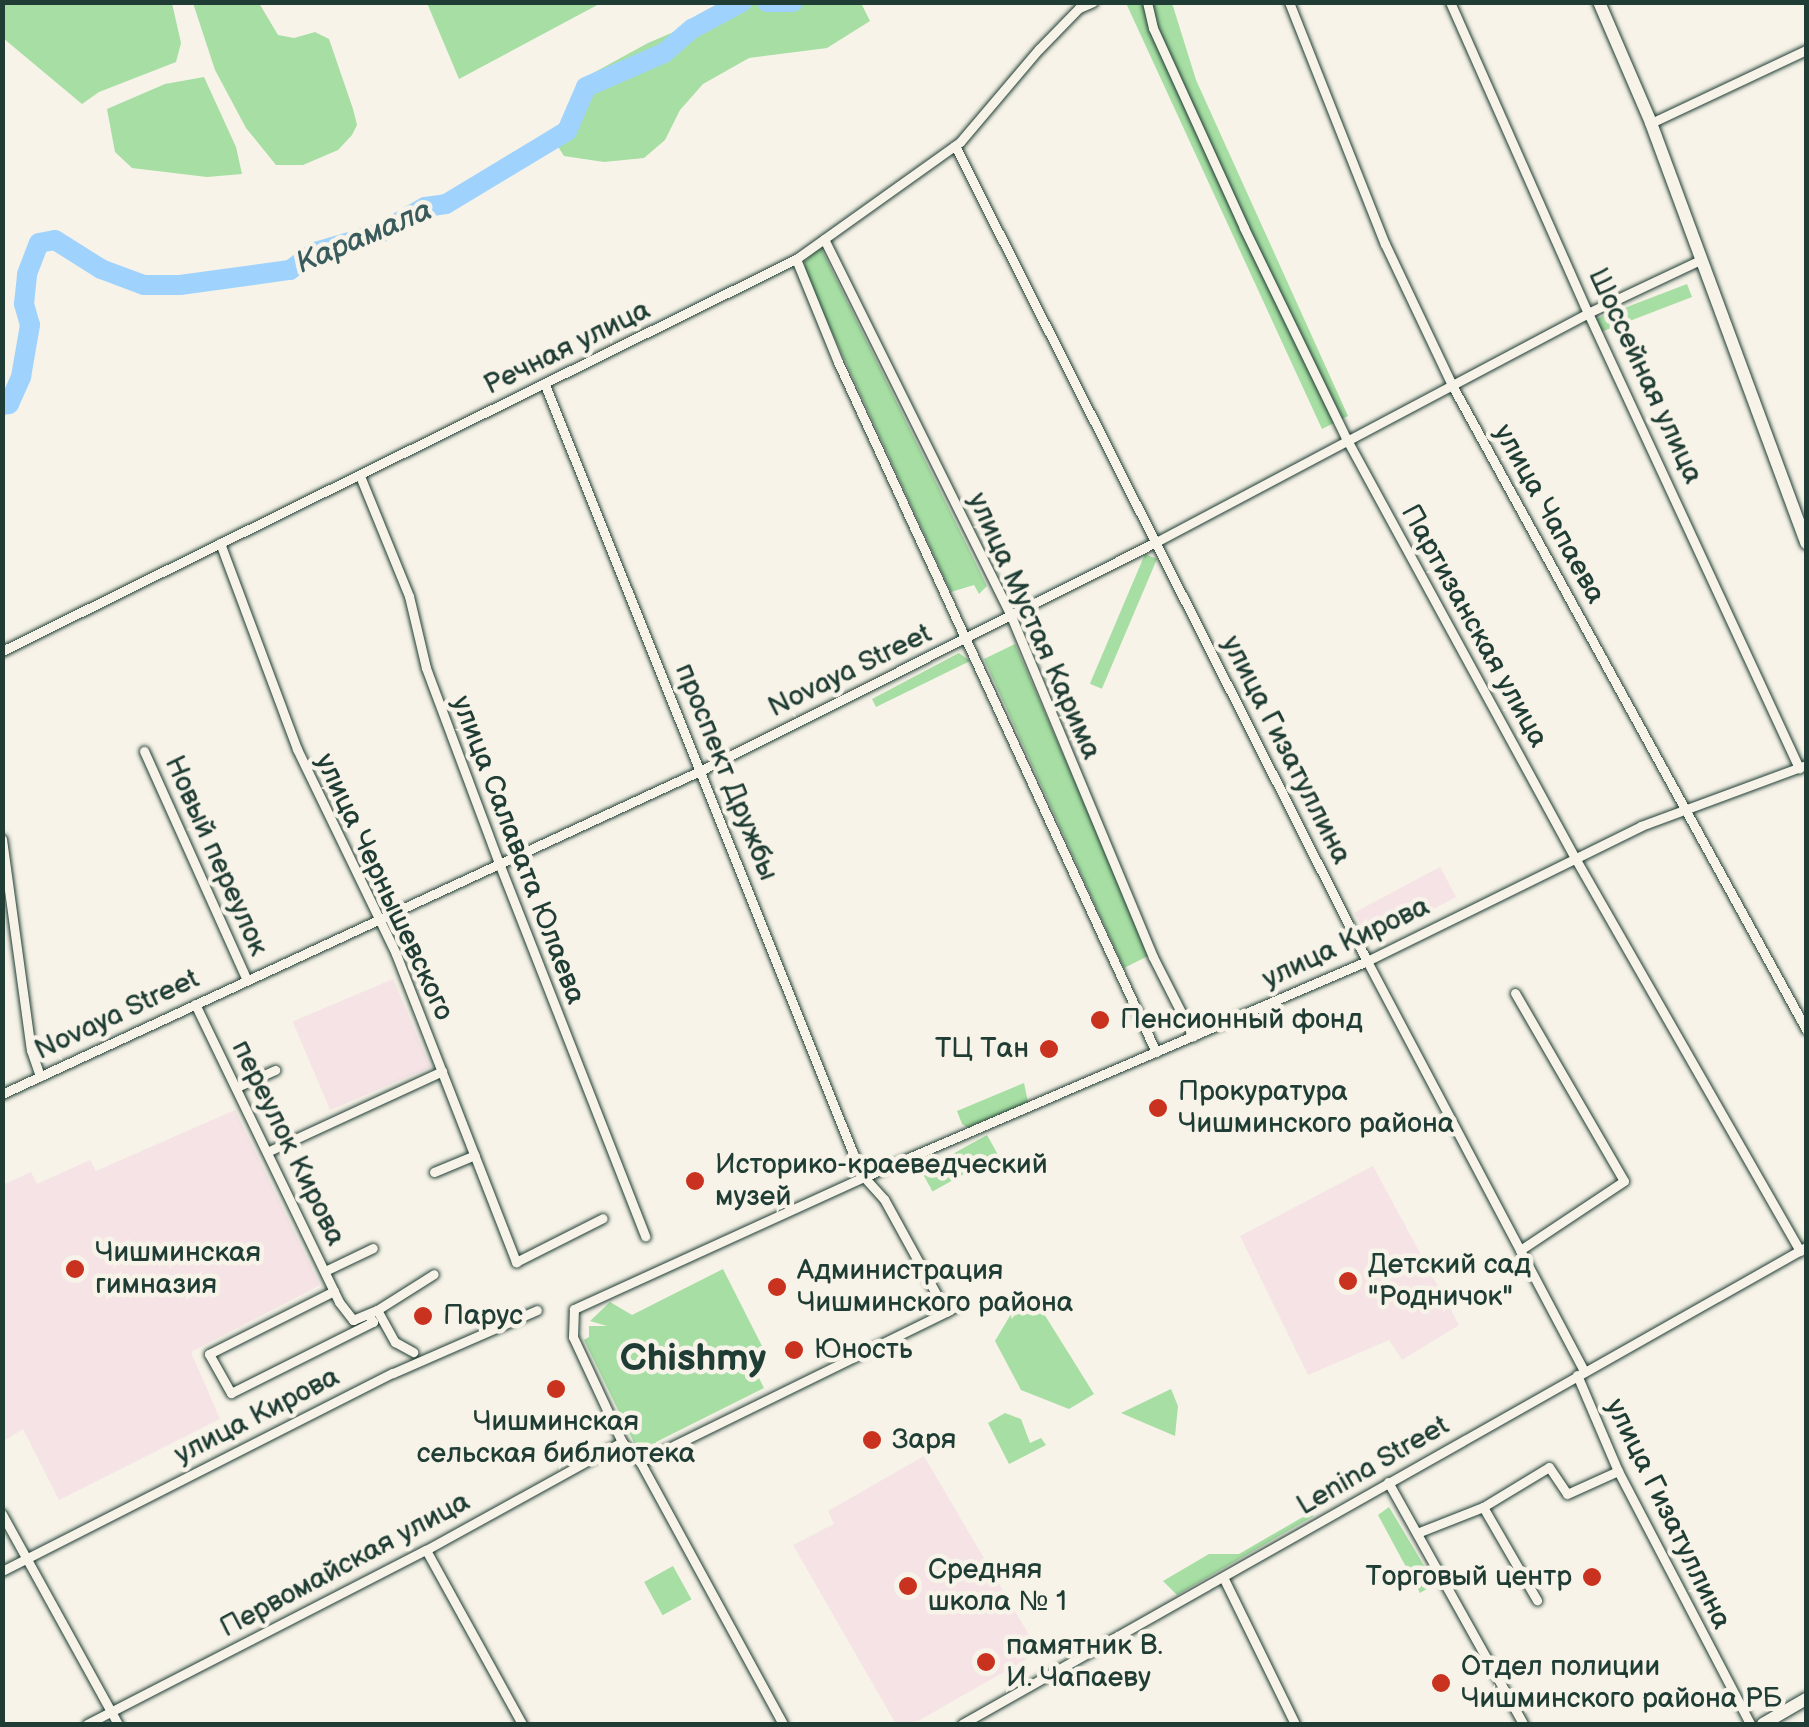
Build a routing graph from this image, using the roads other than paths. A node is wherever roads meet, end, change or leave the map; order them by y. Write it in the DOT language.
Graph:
graph roads {
  1 [pos="1093,2"];
  2 [pos="1146,2"];
  3 [pos="1288,2"];
  4 [pos="1450,2"];
  5 [pos="1598,2"];
  6 [pos="1806,50"];
  7 [pos="1651,123"];
  8 [pos="954,146"];
  9 [pos="824,239"];
  10 [pos="1702,258"];
  11 [pos="796,259"];
  12 [pos="1588,313"];
  13 [pos="545,385"];
  14 [pos="1452,387"];
  15 [pos="1346,438"];
  16 [pos="360,476"];
  17 [pos="1156,542"];
  18 [pos="220,543"];
  19 [pos="1806,543"];
  20 [pos="1010,616"];
  21 [pos="966,638"];
  22 [pos="2,651"];
  23 [pos="144,751"];
  24 [pos="1803,767"];
  25 [pos="702,770"];
  26 [pos="1686,810"];
  27 [pos="2,839"];
  28 [pos="1575,858"];
  29 [pos="498,863"];
  30 [pos="379,919"];
  31 [pos="1367,961"];
  32 [pos="246,980"];
  33 [pos="1515,993"];
  34 [pos="195,1004"];
  35 [pos="1806,1029"];
  36 [pos="1193,1036"];
  37 [pos="1156,1052"];
  38 [pos="274,1070"];
  39 [pos="442,1071"];
  40 [pos="40,1076"];
  41 [pos="237,1087"];
  42 [pos="2,1094"];
  43 [pos="267,1152"];
  44 [pos="475,1156"];
  45 [pos="434,1172"];
  46 [pos="864,1176"];
  47 [pos="603,1218"];
  48 [pos="645,1236"];
  49 [pos="372,1248"];
  50 [pos="1803,1249"];
  51 [pos="1520,1250"];
  52 [pos="324,1270"];
  53 [pos="434,1274"];
  54 [pos="334,1291"];
  55 [pos="963,1302"];
  56 [pos="537,1310"];
  57 [pos="373,1312"];
  58 [pos="946,1312"];
  59 [pos="413,1352"];
  60 [pos="1581,1373"];
  61 [pos="622,1442"];
  62 [pos="640,1462"];
  63 [pos="1618,1471"];
  64 [pos="1388,1482"];
  65 [pos="1482,1507"];
  66 [pos="5,1521"];
  67 [pos="1417,1533"];
  68 [pos="426,1550"];
  69 [pos="30,1557"];
  70 [pos="2,1572"];
  71 [pos="1224,1579"];
  72 [pos="1537,1600"];
  73 [pos="1806,1699"];
  74 [pos="110,1712"];
  75 [pos="87,1724"];
  76 [pos="118,1724"];
  77 [pos="522,1724"];
  78 [pos="783,1724"];
  79 [pos="962,1724"];
  80 [pos="1295,1724"];
  81 [pos="1523,1724"];
  82 [pos="1750,1724"];
  83 [pos="1763,1724"];
  1 -- 8 [label="street, Речная улица"];
  2 -- 15 [label="street, Партизанская улица"];
  3 -- 14 [label="street, улица Чапаева"];
  4 -- 12 [label="street, Шоссейная улица"];
  5 -- 7 [label="main road"];
  6 -- 7 [label="street"];
  7 -- 10 [label="main road"];
  8 -- 9 [label="street, Речная улица"];
  8 -- 17 [label="street, улица Гизатуллина"];
  9 -- 11 [label="street, Речная улица"];
  9 -- 20 [label="street, улица Мустая Карима"];
  10 -- 12 [label="street, Novaya Street"];
  10 -- 19 [label="main road"];
  11 -- 13 [label="street, Речная улица"];
  11 -- 21 [label="street"];
  12 -- 14 [label="street, Novaya Street"];
  12 -- 24 [label="street, Шоссейная улица"];
  13 -- 16 [label="street, Речная улица"];
  13 -- 25 [label="street, проспект Дружбы"];
  14 -- 15 [label="street, Novaya Street"];
  14 -- 26 [label="street, улица Чапаева"];
  15 -- 17 [label="street, Novaya Street"];
  15 -- 28 [label="street, Партизанская улица"];
  16 -- 18 [label="street, Речная улица"];
  16 -- 29 [label="street, улица Салавата Юлаева"];
  17 -- 20 [label="street, Novaya Street"];
  17 -- 31 [label="street, улица Гизатуллина"];
  18 -- 22 [label="street, Речная улица"];
  18 -- 30 [label="street, улица Чернышевского"];
  20 -- 21 [label="street, Novaya Street"];
  20 -- 36 [label="street, улица Мустая Карима"];
  21 -- 25 [label="street, Novaya Street"];
  21 -- 37 [label="street"];
  23 -- 32 [label="street, Новый переулок"];
  24 -- 26 [label="street, улица Кирова"];
  25 -- 29 [label="street, Novaya Street"];
  25 -- 46 [label="street, проспект Дружбы"];
  26 -- 28 [label="street, улица Кирова"];
  26 -- 35 [label="street, улица Чапаева"];
  27 -- 40 [label="street"];
  28 -- 31 [label="street, улица Кирова"];
  28 -- 50 [label="street, Партизанская улица"];
  29 -- 30 [label="street, Novaya Street"];
  29 -- 48 [label="street, улица Салавата Юлаева"];
  30 -- 32 [label="street, Novaya Street"];
  30 -- 39 [label="street, улица Чернышевского"];
  31 -- 36 [label="street, улица Кирова"];
  31 -- 51 [label="street, улица Гизатуллина"];
  32 -- 34 [label="street, Novaya Street"];
  33 -- 51 [label="street"];
  34 -- 40 [label="street, Novaya Street"];
  34 -- 41 [label="street, переулок Кирова"];
  36 -- 37 [label="street, улица Кирова"];
  37 -- 46 [label="street, улица Кирова"];
  38 -- 41 [label="street"];
  39 -- 43 [label="street"];
  39 -- 44 [label="street, улица Чернышевского"];
  40 -- 42 [label="street, Novaya Street"];
  41 -- 43 [label="street, переулок Кирова"];
  43 -- 52 [label="street, переулок Кирова"];
  44 -- 45 [label="street"];
  44 -- 47 [label="street, улица Чернышевского"];
  46 -- 58 [label="street, проспект Дружбы"];
  46 -- 61 [label="street, улица Кирова"];
  49 -- 52 [label="street"];
  50 -- 60 [label="street, Lenina Street"];
  51 -- 60 [label="street, улица Гизатуллина"];
  52 -- 54 [label="street, переулок Кирова"];
  53 -- 57 [label="street"];
  54 -- 57 [label="street, переулок Кирова"];
  54 -- 57 [label="street"];
  55 -- 58 [label="street"];
  56 -- 69 [label="street, улица Кирова"];
  57 -- 59 [label="street"];
  58 -- 62 [label="street"];
  60 -- 63 [label="street, улица Гизатуллина"];
  60 -- 64 [label="street, Lenina Street"];
  61 -- 62 [label="street"];
  61 -- 68 [label="street, Первомайская улица"];
  62 -- 78 [label="street"];
  63 -- 65 [label="street"];
  63 -- 82 [label="street, улица Гизатуллина"];
  64 -- 67 [label="street"];
  64 -- 71 [label="street, Lenina Street"];
  65 -- 67 [label="street"];
  65 -- 72 [label="street"];
  66 -- 69 [label="street"];
  67 -- 81 [label="street"];
  68 -- 74 [label="street, Первомайская улица"];
  68 -- 77 [label="street"];
  69 -- 70 [label="street, улица Кирова"];
  69 -- 74 [label="street"];
  71 -- 79 [label="street, Lenina Street"];
  71 -- 80 [label="street"];
  73 -- 83 [label="main road"];
  74 -- 75 [label="street, Первомайская улица"];
  74 -- 76 [label="street"];
}
